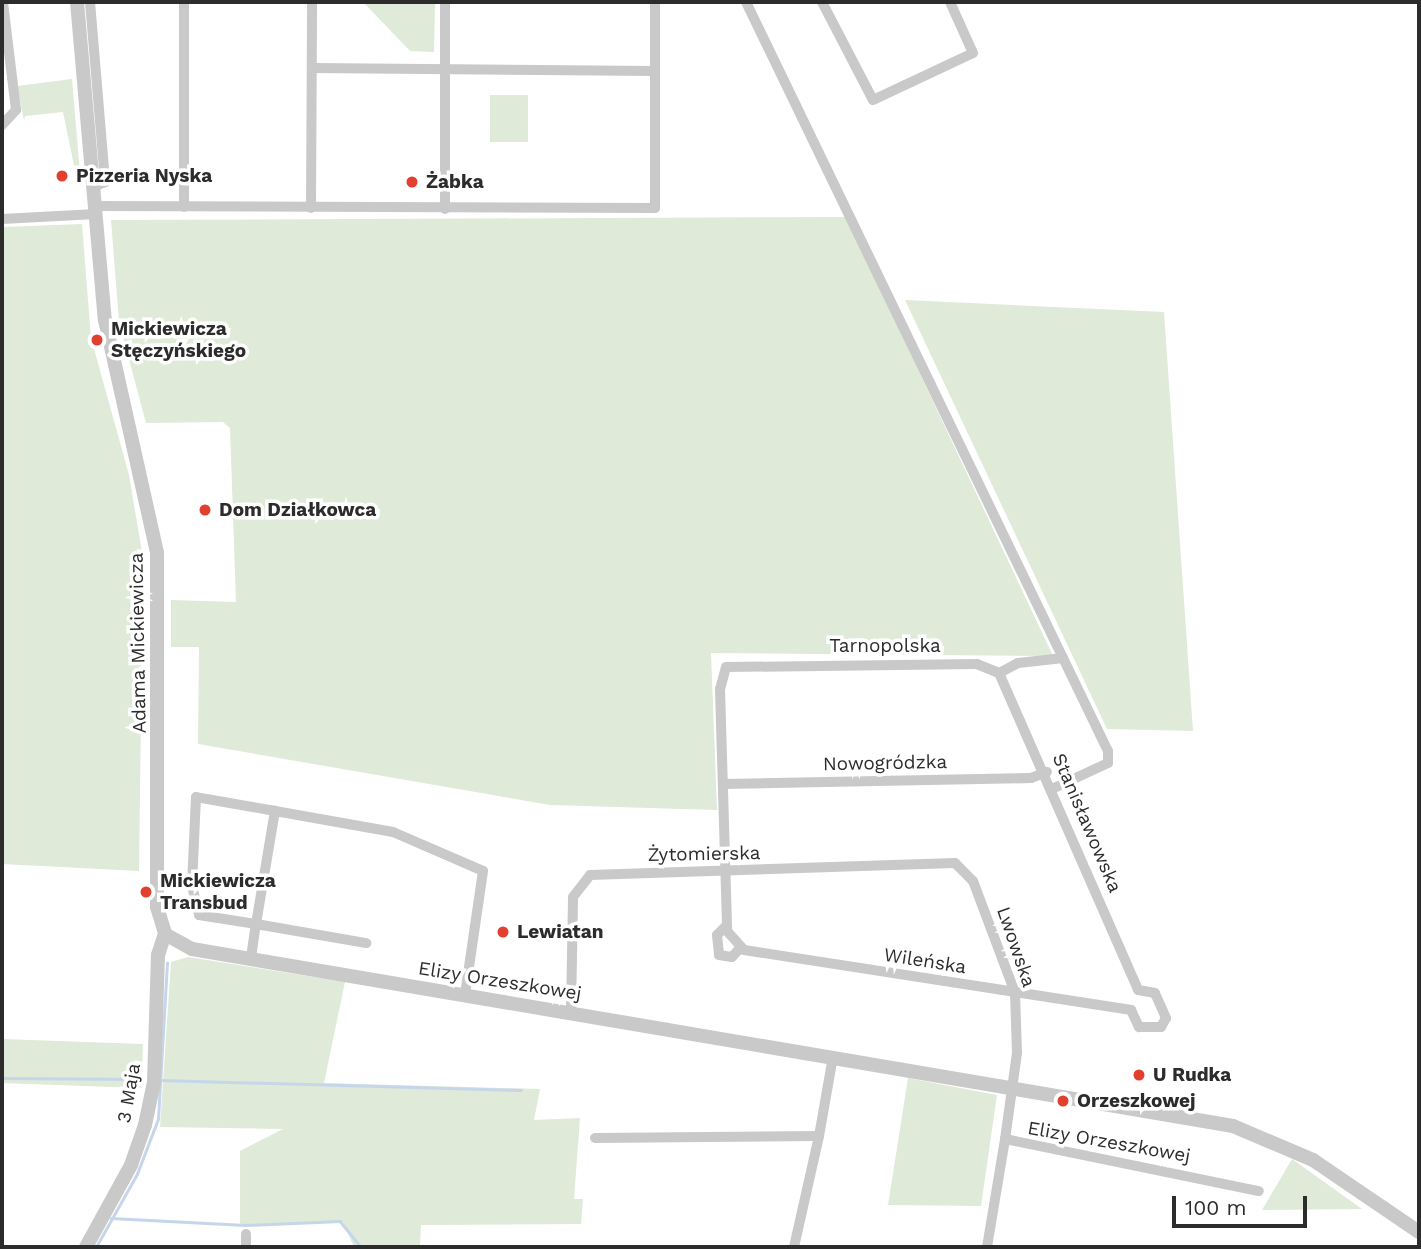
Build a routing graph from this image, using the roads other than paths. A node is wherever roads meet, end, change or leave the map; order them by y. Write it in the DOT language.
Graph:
graph roads {
  1 [pos="3,2"];
  2 [pos="77,2"];
  3 [pos="90,2"];
  4 [pos="184,2"];
  5 [pos="312,2"];
  6 [pos="445,2"];
  7 [pos="655,2"];
  8 [pos="746,2"];
  9 [pos="822,2"];
  10 [pos="950,2"];
  11 [pos="312,68"];
  12 [pos="445,68"];
  13 [pos="655,71"];
  14 [pos="2,125"];
  15 [pos="94,187"];
  16 [pos="184,207"];
  17 [pos="310,208"];
  18 [pos="445,209"];
  19 [pos="96,210"];
  20 [pos="2,219"];
  21 [pos="1063,658"];
  22 [pos="999,673"];
  23 [pos="1046,772"];
  24 [pos="723,784"];
  25 [pos="1054,788"];
  26 [pos="275,811"];
  27 [pos="963,865"];
  28 [pos="725,873"];
  29 [pos="256,925"];
  30 [pos="726,926"];
  31 [pos="165,934"];
  32 [pos="366,943"];
  33 [pos="740,948"];
  34 [pos="251,958"];
  35 [pos="1138,990"];
  36 [pos="1015,993"];
  37 [pos="465,995"];
  38 [pos="1131,1010"];
  39 [pos="571,1013"];
  40 [pos="833,1057"];
  41 [pos="1013,1087"];
  42 [pos="819,1136"];
  43 [pos="595,1138"];
  44 [pos="1005,1139"];
  45 [pos="1259,1191"];
  46 [pos="1419,1232"];
  47 [pos="246,1234"];
  48 [pos="86,1247"];
  49 [pos="246,1247"];
  50 [pos="794,1247"];
  51 [pos="987,1247"];
  1 -- 14 [label="street"];
  2 -- 15 [label="street, Adama Mickiewicza"];
  3 -- 15 [label="street, Adama Mickiewicza"];
  4 -- 16 [label="street"];
  5 -- 11 [label="street"];
  6 -- 12 [label="street"];
  7 -- 13 [label="street"];
  8 -- 21 [label="street"];
  9 -- 10 [label="street"];
  11 -- 12 [label="street"];
  11 -- 17 [label="street"];
  12 -- 13 [label="street"];
  12 -- 18 [label="street"];
  13 -- 18 [label="street"];
  15 -- 19 [label="street, Adama Mickiewicza"];
  16 -- 17 [label="street"];
  16 -- 19 [label="street"];
  17 -- 18 [label="street"];
  19 -- 20 [label="street"];
  19 -- 31 [label="street, Adama Mickiewicza"];
  21 -- 22 [label="street"];
  21 -- 25 [label="street"];
  22 -- 23 [label="street, Stanisławowska"];
  22 -- 24 [label="street, Tarnopolska"];
  23 -- 24 [label="street, Nowogródzka"];
  23 -- 25 [label="street, Stanisławowska"];
  24 -- 28 [label="street"];
  25 -- 35 [label="street, Stanisławowska"];
  26 -- 29 [label="street"];
  26 -- 29 [label="street"];
  26 -- 37 [label="street"];
  27 -- 28 [label="street, Żytomierska"];
  27 -- 36 [label="street, Lwowska"];
  28 -- 30 [label="street"];
  28 -- 39 [label="street, Żytomierska"];
  29 -- 32 [label="street"];
  29 -- 34 [label="street"];
  30 -- 33 [label="street"];
  30 -- 33 [label="street, Wileńska"];
  31 -- 34 [label="street, Elizy Orzeszkowej"];
  31 -- 48 [label="street, 3 Maja"];
  33 -- 36 [label="street, Wileńska"];
  34 -- 37 [label="street, Elizy Orzeszkowej"];
  35 -- 38 [label="street"];
  35 -- 38 [label="street"];
  36 -- 38 [label="street, Wileńska"];
  36 -- 41 [label="street, Lwowska"];
  37 -- 39 [label="street, Elizy Orzeszkowej"];
  39 -- 40 [label="street, Elizy Orzeszkowej"];
  40 -- 41 [label="street, Elizy Orzeszkowej"];
  40 -- 42 [label="street"];
  41 -- 44 [label="street, Elizy Orzeszkowej"];
  41 -- 46 [label="street, Elizy Orzeszkowej"];
  42 -- 43 [label="street"];
  42 -- 50 [label="street"];
  44 -- 45 [label="street, Elizy Orzeszkowej"];
  44 -- 51 [label="street"];
  47 -- 49 [label="street"];
}
